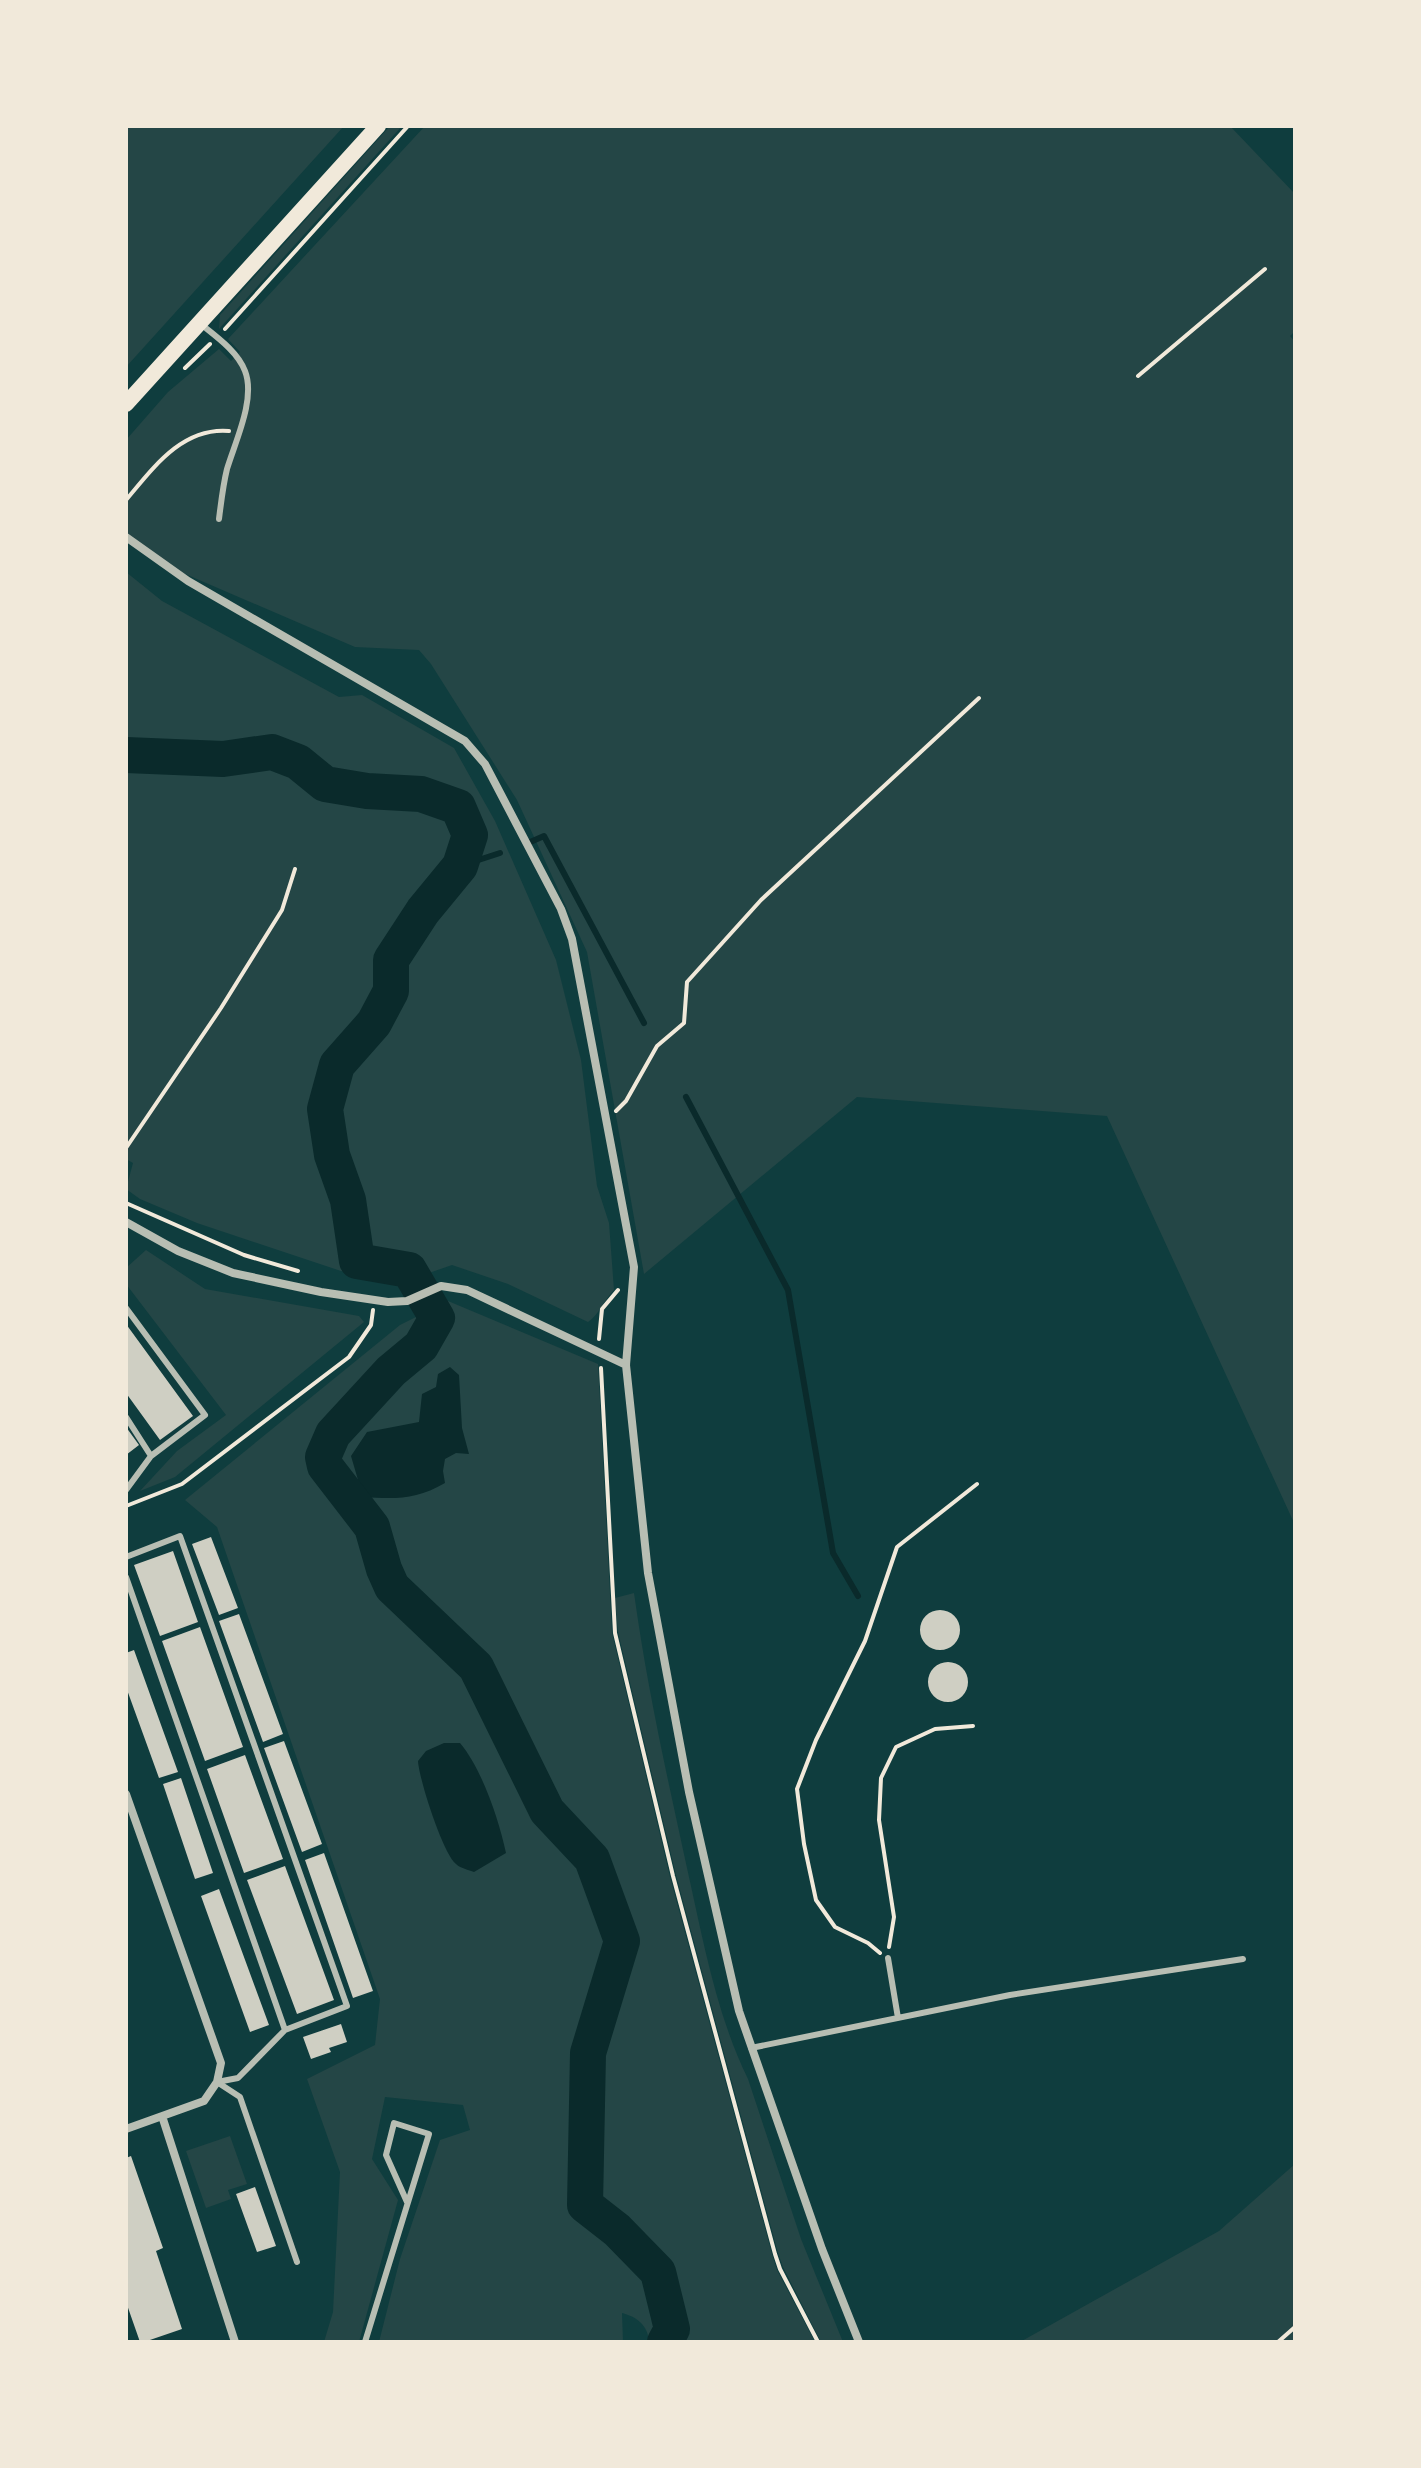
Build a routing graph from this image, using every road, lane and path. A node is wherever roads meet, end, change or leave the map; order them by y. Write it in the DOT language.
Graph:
graph roads {
  1 [pos="378,126"];
  2 [pos="408,126"];
  3 [pos="1265,269"];
  4 [pos="199,323"];
  5 [pos="217,338"];
  6 [pos="174,376"];
  7 [pos="1138,376"];
  8 [pos="126,404"];
  9 [pos="240,432"];
  10 [pos="126,500"];
  11 [pos="219,519"];
  12 [pos="126,537"];
  13 [pos="979,698"];
  14 [pos="295,869"];
  15 [pos="607,1122"];
  16 [pos="126,1148"];
  17 [pos="126,1203"];
  18 [pos="126,1222"];
  19 [pos="300,1272"];
  20 [pos="622,1284"];
  21 [pos="375,1300"];
  22 [pos="126,1308"];
  23 [pos="600,1342"];
  24 [pos="600,1361"];
  25 [pos="626,1365"];
  26 [pos="126,1417"];
  27 [pos="151,1456"];
  28 [pos="977,1484"];
  29 [pos="126,1490"];
  30 [pos="126,1506"];
  31 [pos="126,1557"];
  32 [pos="126,1577"];
  33 [pos="973,1726"];
  34 [pos="126,1794"];
  35 [pos="888,1958"];
  36 [pos="1243,1959"];
  37 [pos="898,2018"];
  38 [pos="285,2030"];
  39 [pos="751,2048"];
  40 [pos="217,2082"];
  41 [pos="162,2116"];
  42 [pos="126,2129"];
  43 [pos="407,2202"];
  44 [pos="297,2262"];
  45 [pos="1295,2327"];
  46 [pos="235,2342"];
  47 [pos="365,2342"];
  48 [pos="818,2342"];
  49 [pos="859,2342"];
  50 [pos="1278,2342"];
  1 -- 4 [label="main road"];
  2 -- 5 [label="path"];
  3 -- 7 [label="path"];
  4 -- 5 [label="lane"];
  4 -- 8 [label="main road"];
  5 -- 6 [label="path"];
  5 -- 9 [label="lane"];
  9 -- 10 [label="path"];
  9 -- 11 [label="lane"];
  12 -- 15 [label="street"];
  13 -- 15 [label="path"];
  14 -- 16 [label="path"];
  15 -- 25 [label="street"];
  17 -- 19 [label="path"];
  18 -- 21 [label="street"];
  20 -- 23 [label="path"];
  21 -- 25 [label="street"];
  21 -- 30 [label="path"];
  22 -- 27 [label="lane"];
  24 -- 48 [label="path"];
  25 -- 39 [label="street"];
  26 -- 27 [label="lane"];
  27 -- 29 [label="lane"];
  28 -- 35 [label="path"];
  31 -- 38 [label="lane"];
  32 -- 38 [label="lane"];
  33 -- 35 [label="path"];
  34 -- 40 [label="street"];
  35 -- 37 [label="lane"];
  36 -- 37 [label="lane"];
  37 -- 39 [label="lane"];
  38 -- 40 [label="lane"];
  39 -- 49 [label="street"];
  40 -- 41 [label="street"];
  40 -- 44 [label="lane"];
  41 -- 42 [label="street"];
  41 -- 46 [label="street"];
  43 -- 43 [label="lane"];
  43 -- 47 [label="lane"];
  45 -- 50 [label="path"];
}
